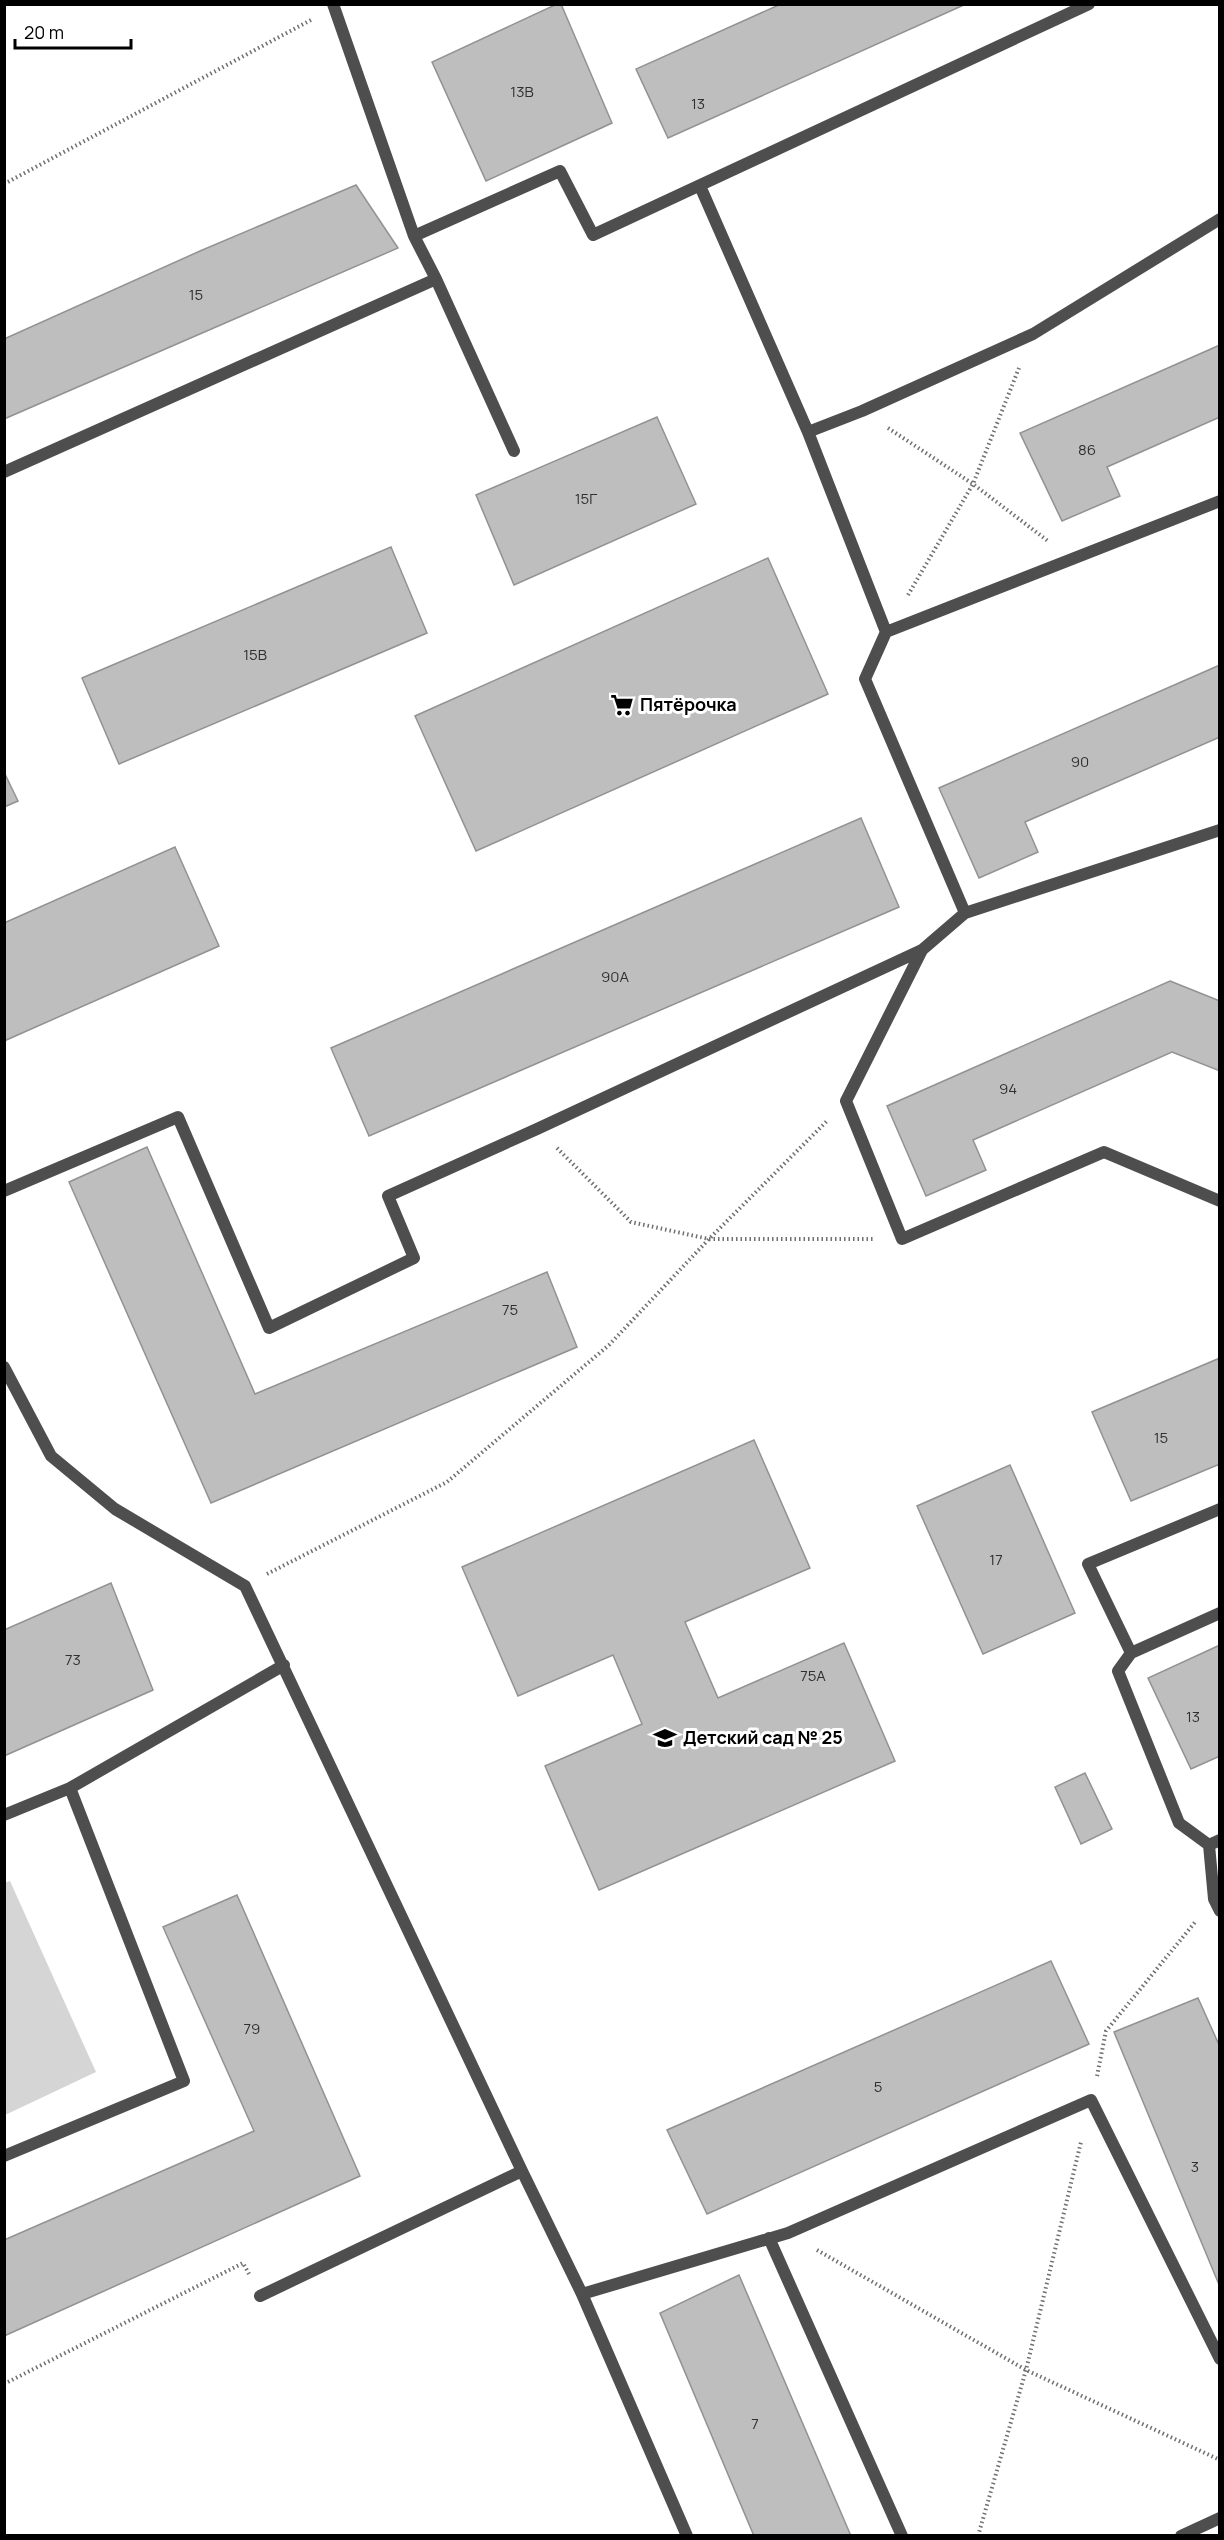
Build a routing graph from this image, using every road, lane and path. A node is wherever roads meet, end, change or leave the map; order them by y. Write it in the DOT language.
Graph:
graph roads {
  1 [pos="1089,4"];
  2 [pos="334,6"];
  3 [pos="4,184"];
  4 [pos="700,186"];
  5 [pos="1220,219"];
  6 [pos="414,236"];
  7 [pos="436,279"];
  8 [pos="1033,334"];
  9 [pos="862,411"];
  10 [pos="808,432"];
  11 [pos="514,451"];
  12 [pos="4,472"];
  13 [pos="973,484"];
  14 [pos="1220,501"];
  15 [pos="1072,559"];
  16 [pos="886,632"];
  17 [pos="1220,831"];
  18 [pos="965,913"];
  19 [pos="922,950"];
  20 [pos="846,1101"];
  21 [pos="537,1129"];
  22 [pos="4,1191"];
  23 [pos="1220,1201"];
  24 [pos="709,1239"];
  25 [pos="902,1239"];
  26 [pos="4,1367"];
  27 [pos="1220,1509"];
  28 [pos="245,1586"];
  29 [pos="1220,1613"];
  30 [pos="1131,1653"];
  31 [pos="284,1665"];
  32 [pos="70,1788"];
  33 [pos="4,1815"];
  34 [pos="1214,1842"];
  35 [pos="1214,1899"];
  36 [pos="1220,1911"];
  37 [pos="1091,2100"];
  38 [pos="4,2156"];
  39 [pos="522,2171"];
  40 [pos="788,2233"];
  41 [pos="769,2238"];
  42 [pos="582,2294"];
  43 [pos="260,2296"];
  44 [pos="1220,2359"];
  45 [pos="1026,2370"];
  46 [pos="4,2384"];
  47 [pos="1220,2460"];
  48 [pos="1220,2518"];
  49 [pos="687,2535"];
  50 [pos="902,2535"];
  51 [pos="978,2535"];
  52 [pos="1181,2535"];
  1 -- 4 [label="lane"];
  2 -- 3 [label="path"];
  2 -- 6 [label="lane"];
  4 -- 6 [label="lane"];
  4 -- 10 [label="lane"];
  5 -- 8 [label="lane"];
  6 -- 7 [label="lane"];
  7 -- 11 [label="lane"];
  7 -- 12 [label="lane"];
  8 -- 9 [label="lane"];
  8 -- 13 [label="path"];
  9 -- 10 [label="lane"];
  9 -- 13 [label="path"];
  10 -- 16 [label="lane"];
  13 -- 15 [label="path"];
  13 -- 16 [label="path"];
  14 -- 15 [label="lane"];
  15 -- 16 [label="lane"];
  16 -- 18 [label="lane"];
  17 -- 18 [label="lane"];
  18 -- 19 [label="lane"];
  19 -- 20 [label="lane"];
  19 -- 21 [label="lane"];
  20 -- 24 [label="path"];
  20 -- 25 [label="lane"];
  21 -- 22 [label="lane"];
  21 -- 24 [label="path"];
  23 -- 25 [label="lane"];
  24 -- 25 [label="path"];
  24 -- 28 [label="path"];
  26 -- 28 [label="lane"];
  27 -- 30 [label="lane"];
  28 -- 31 [label="lane"];
  29 -- 30 [label="lane"];
  30 -- 34 [label="lane"];
  31 -- 32 [label="lane"];
  31 -- 39 [label="lane"];
  32 -- 33 [label="lane"];
  32 -- 38 [label="lane"];
  34 -- 35 [label="lane"];
  35 -- 36 [label="lane"];
  35 -- 37 [label="path"];
  37 -- 40 [label="lane"];
  37 -- 44 [label="lane"];
  37 -- 45 [label="path"];
  39 -- 42 [label="lane"];
  39 -- 43 [label="lane"];
  40 -- 41 [label="lane"];
  40 -- 45 [label="path"];
  41 -- 42 [label="lane"];
  41 -- 50 [label="lane"];
  42 -- 49 [label="lane"];
  43 -- 46 [label="path"];
  45 -- 47 [label="path"];
  45 -- 51 [label="path"];
  48 -- 52 [label="lane"];
}
